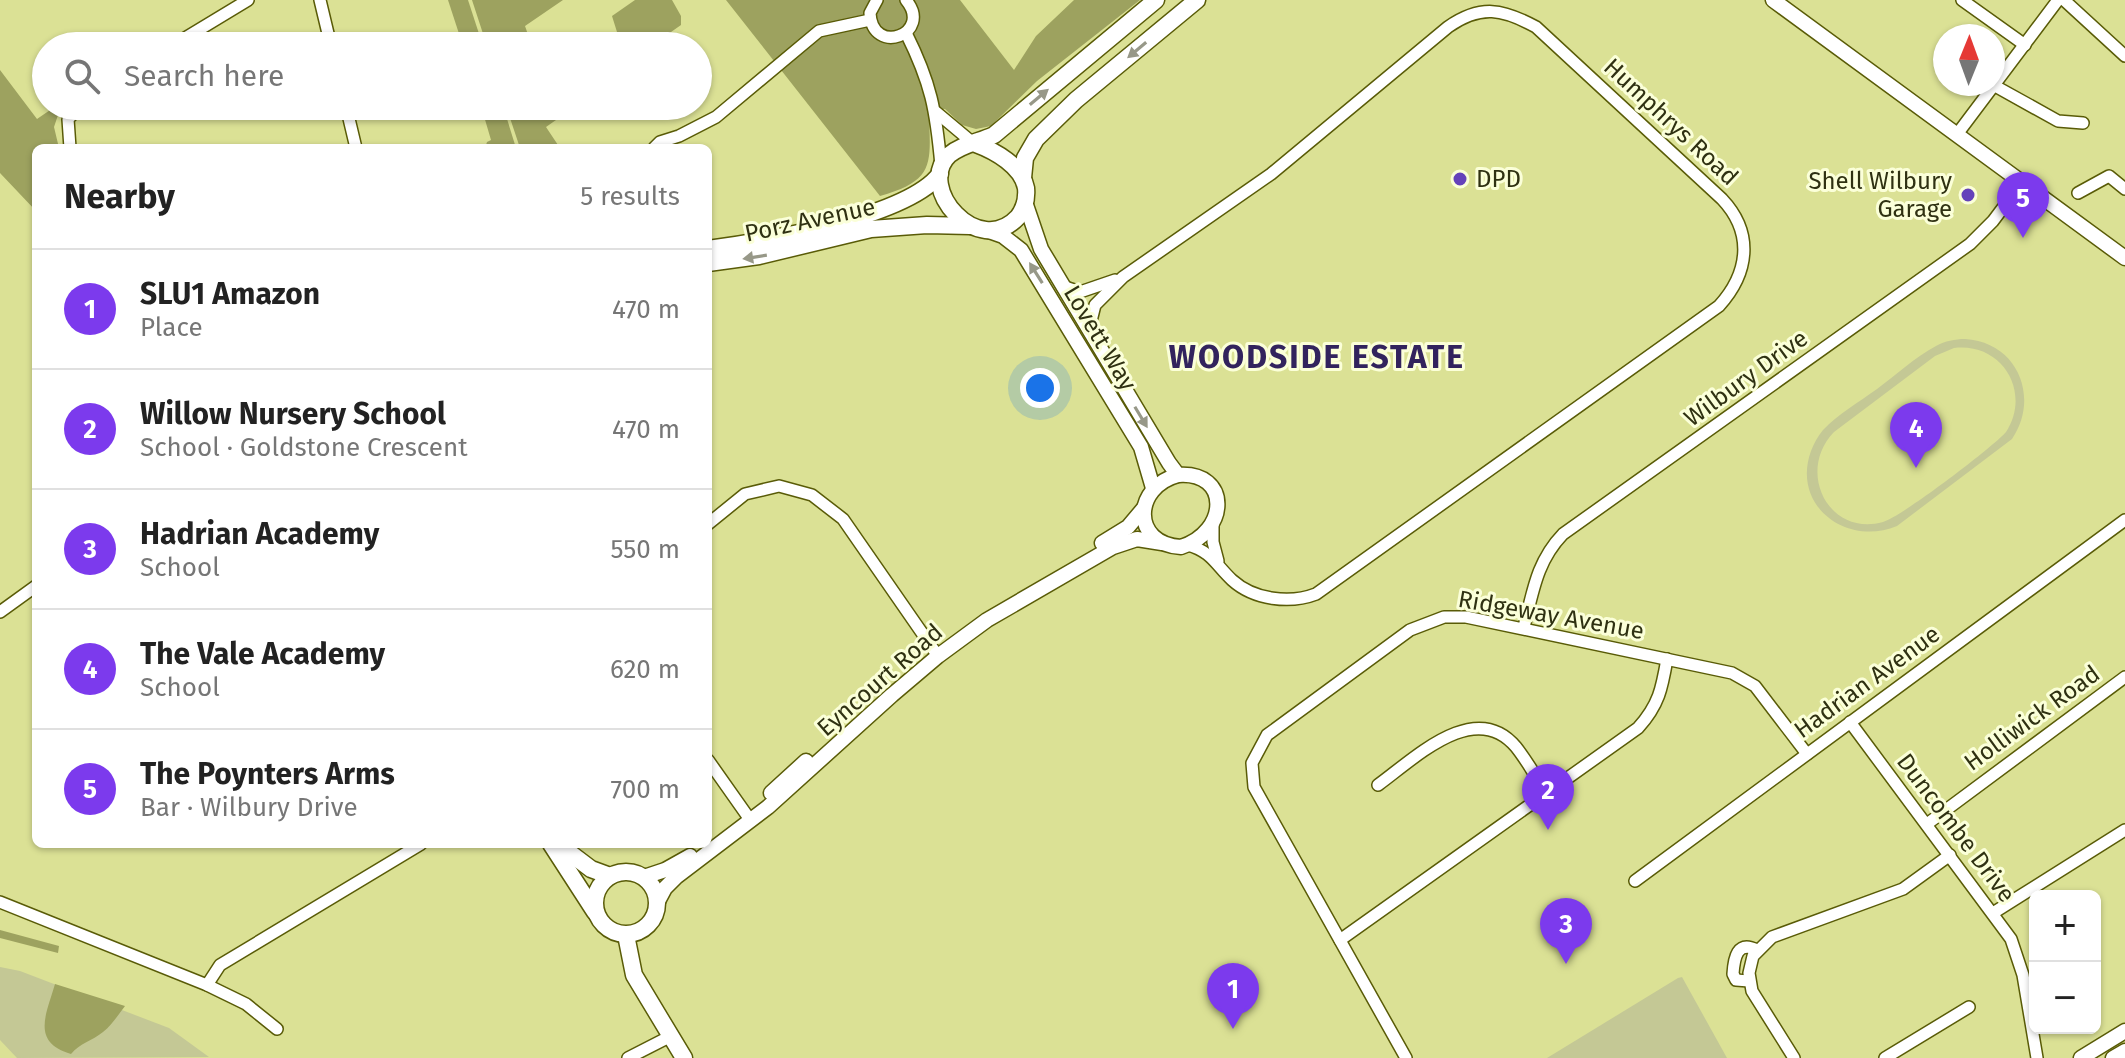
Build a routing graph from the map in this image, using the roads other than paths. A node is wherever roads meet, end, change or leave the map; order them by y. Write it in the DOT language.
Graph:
graph roads {
  1 [pos="248,0"];
  2 [pos="320,0"];
  3 [pos="877,0"];
  4 [pos="908,0"];
  5 [pos="1156,0"];
  6 [pos="1197,0"];
  7 [pos="1773,0"];
  8 [pos="1962,0"];
  9 [pos="2058,0"];
  10 [pos="2064,0"];
  11 [pos="870,20"];
  12 [pos="195,32"];
  13 [pos="328,32"];
  14 [pos="906,33"];
  15 [pos="2025,45"];
  16 [pos="2125,56"];
  17 [pos="2005,72"];
  18 [pos="2005,92"];
  19 [pos="1987,96"];
  20 [pos="936,112"];
  21 [pos="712,119"];
  22 [pos="68,120"];
  23 [pos="349,120"];
  24 [pos="710,120"];
  25 [pos="2083,123"];
  26 [pos="1958,133"];
  27 [pos="975,143"];
  28 [pos="70,144"];
  29 [pos="355,144"];
  30 [pos="658,144"];
  31 [pos="941,170"];
  32 [pos="1023,178"];
  33 [pos="2023,181"];
  34 [pos="2125,189"];
  35 [pos="2078,193"];
  36 [pos="1025,202"];
  37 [pos="978,228"];
  38 [pos="712,249"];
  39 [pos="712,249"];
  40 [pos="2125,258"];
  41 [pos="1123,277"];
  42 [pos="1062,286"];
  43 [pos="1089,329"];
  44 [pos="1178,475"];
  45 [pos="1153,488"];
  46 [pos="1144,508"];
  47 [pos="2125,520"];
  48 [pos="712,521"];
  49 [pos="1213,524"];
  50 [pos="1162,543"];
  51 [pos="1188,545"];
  52 [pos="1220,566"];
  53 [pos="32,589"];
  54 [pos="0,612"];
  55 [pos="1524,627"];
  56 [pos="935,653"];
  57 [pos="1667,659"];
  58 [pos="2125,677"];
  59 [pos="1850,722"];
  60 [pos="1807,754"];
  61 [pos="712,766"];
  62 [pos="1378,785"];
  63 [pos="1547,794"];
  64 [pos="749,818"];
  65 [pos="1927,824"];
  66 [pos="2125,830"];
  67 [pos="712,841"];
  68 [pos="414,848"];
  69 [pos="554,848"];
  70 [pos="563,848"];
  71 [pos="701,848"];
  72 [pos="712,848"];
  73 [pos="712,848"];
  74 [pos="1950,855"];
  75 [pos="610,876"];
  76 [pos="644,877"];
  77 [pos="1635,881"];
  78 [pos="0,902"];
  79 [pos="657,903"];
  80 [pos="595,913"];
  81 [pos="1993,913"];
  82 [pos="626,935"];
  83 [pos="1340,940"];
  84 [pos="207,985"];
  85 [pos="1969,1007"];
  86 [pos="277,1029"];
  87 [pos="2125,1031"];
  88 [pos="671,1036"];
  89 [pos="2125,1051"];
  90 [pos="630,1058"];
  91 [pos="684,1058"];
  92 [pos="1406,1058"];
  93 [pos="1794,1058"];
  94 [pos="1885,1058"];
  95 [pos="2037,1058"];
  96 [pos="2081,1058"];
  97 [pos="2113,1058"];
  1 -- 12 [label="street"];
  2 -- 13 [label="street"];
  3 -- 11 [label="street"];
  4 -- 14 [label="street"];
  27 -- 5 [label="main road, one-way"];
  6 -- 32 [label="main road, one-way"];
  7 -- 26 [label="street"];
  8 -- 15 [label="street"];
  9 -- 15 [label="street"];
  10 -- 16 [label="street"];
  11 -- 14 [label="street"];
  11 -- 21 [label="street"];
  14 -- 20 [label="street"];
  15 -- 17 [label="street"];
  18 -- 25 [label="street"];
  19 -- 26 [label="street"];
  20 -- 27 [label="street"];
  20 -- 31 [label="street"];
  22 -- 28 [label="street"];
  23 -- 29 [label="street"];
  24 -- 30 [label="street"];
  26 -- 33 [label="street"];
  27 -- 31 [label="main road"];
  27 -- 32 [label="main road"];
  31 -- 37 [label="main road"];
  31 -- 38 [label="main road, Porz Avenue"];
  32 -- 36 [label="main road"];
  33 -- 40 [label="street"];
  33 -- 55 [label="street, Wilbury Drive"];
  34 -- 35 [label="street"];
  36 -- 37 [label="main road"];
  36 -- 42 [label="street, Lovett Way"];
  37 -- 39 [label="main road, Porz Avenue, one-way"];
  45 -- 37 [label="street, Lovett Way, one-way"];
  41 -- 42 [label="street, Humphrys Road"];
  41 -- 43 [label="street, Humphrys Road"];
  41 -- 52 [label="street, Humphrys Road"];
  42 -- 43 [label="street, Lovett Way"];
  43 -- 44 [label="street, Lovett Way, one-way"];
  44 -- 45 [label="street"];
  44 -- 49 [label="street"];
  45 -- 46 [label="street"];
  46 -- 50 [label="street"];
  46 -- 56 [label="street, Eyncourt Road"];
  47 -- 59 [label="street, Hadrian Avenue"];
  48 -- 56 [label="street"];
  49 -- 51 [label="street"];
  49 -- 52 [label="street"];
  50 -- 51 [label="street"];
  50 -- 56 [label="street, Eyncourt Road"];
  51 -- 52 [label="street, Humphrys Road"];
  53 -- 54 [label="street"];
  55 -- 57 [label="street, Ridgeway Avenue"];
  55 -- 83 [label="street, Ridgeway Avenue"];
  56 -- 64 [label="street, Eyncourt Road"];
  57 -- 60 [label="street, Ridgeway Avenue"];
  57 -- 63 [label="street"];
  58 -- 65 [label="street, Holliwick Road"];
  59 -- 60 [label="street, Hadrian Avenue"];
  59 -- 65 [label="street, Duncombe Drive"];
  60 -- 77 [label="street, Hadrian Avenue"];
  61 -- 64 [label="street"];
  62 -- 63 [label="street"];
  63 -- 83 [label="street"];
  64 -- 67 [label="street, Eyncourt Road"];
  64 -- 72 [label="street, Eyncourt Road"];
  65 -- 74 [label="street, Duncombe Drive"];
  66 -- 81 [label="street"];
  68 -- 84 [label="street"];
  69 -- 80 [label="main road"];
  70 -- 75 [label="main road"];
  71 -- 76 [label="street, Eyncourt Road"];
  73 -- 79 [label="street, Eyncourt Road"];
  74 -- 81 [label="street, Duncombe Drive"];
  74 -- 93 [label="street"];
  75 -- 76 [label="main road"];
  75 -- 80 [label="main road"];
  76 -- 79 [label="main road"];
  78 -- 84 [label="street"];
  79 -- 82 [label="main road"];
  80 -- 82 [label="main road"];
  81 -- 95 [label="street, Duncombe Drive"];
  82 -- 88 [label="main road"];
  83 -- 92 [label="street, Ridgeway Avenue"];
  84 -- 86 [label="street"];
  85 -- 94 [label="street"];
  87 -- 96 [label="street"];
  88 -- 90 [label="street"];
  88 -- 91 [label="main road"];
  89 -- 97 [label="street"];
}
